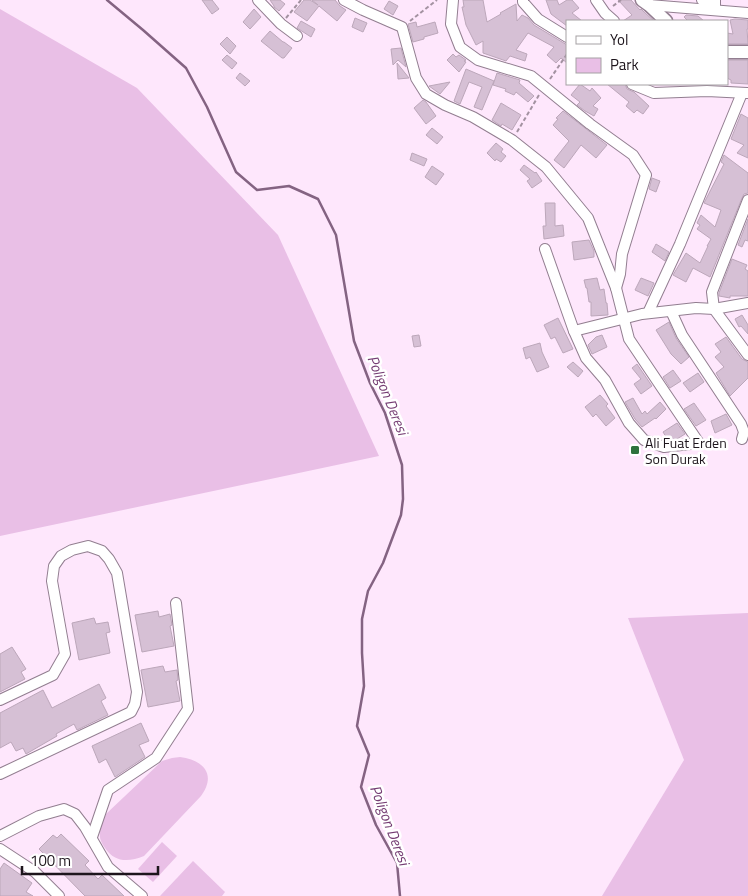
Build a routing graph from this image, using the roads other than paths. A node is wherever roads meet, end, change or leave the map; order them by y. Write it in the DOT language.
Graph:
graph roads {
  1 [pos="258,0"];
  2 [pos="344,0"];
  3 [pos="453,0"];
  4 [pos="523,0"];
  5 [pos="596,0"];
  6 [pos="702,0"];
  7 [pos="645,2"];
  8 [pos="715,5"];
  9 [pos="748,12"];
  10 [pos="613,20"];
  11 [pos="665,20"];
  12 [pos="297,36"];
  13 [pos="566,36"];
  14 [pos="728,52"];
  15 [pos="748,52"];
  16 [pos="634,85"];
  17 [pos="698,85"];
  18 [pos="707,91"];
  19 [pos="745,93"];
  20 [pos="748,200"];
  21 [pos="544,248"];
  22 [pos="616,288"];
  23 [pos="748,303"];
  24 [pos="714,309"];
  25 [pos="671,311"];
  26 [pos="648,313"];
  27 [pos="624,319"];
  28 [pos="574,331"];
  29 [pos="748,355"];
  30 [pos="742,439"];
  31 [pos="176,603"];
  32 [pos="0,700"];
  33 [pos="0,774"];
  34 [pos="0,836"];
  35 [pos="92,837"];
  36 [pos="0,850"];
  37 [pos="59,896"];
  38 [pos="142,896"];
  1 -- 12 [label="street"];
  2 -- 22 [label="street"];
  3 -- 22 [label="street"];
  4 -- 13 [label="street"];
  5 -- 10 [label="street"];
  6 -- 8 [label="street"];
  7 -- 8 [label="street"];
  7 -- 11 [label="street"];
  8 -- 9 [label="street"];
  14 -- 15 [label="street"];
  16 -- 18 [label="street"];
  17 -- 18 [label="street"];
  18 -- 19 [label="street"];
  19 -- 26 [label="street"];
  20 -- 24 [label="street"];
  21 -- 28 [label="street"];
  22 -- 27 [label="street"];
  23 -- 24 [label="street"];
  24 -- 25 [label="street"];
  24 -- 29 [label="street"];
  25 -- 26 [label="street"];
  25 -- 30 [label="street"];
  26 -- 27 [label="street"];
  27 -- 28 [label="street"];
  27 -- 28 [label="street"];
  31 -- 35 [label="street"];
  32 -- 33 [label="street"];
  34 -- 35 [label="street"];
  35 -- 38 [label="street"];
  36 -- 37 [label="street"];
}
